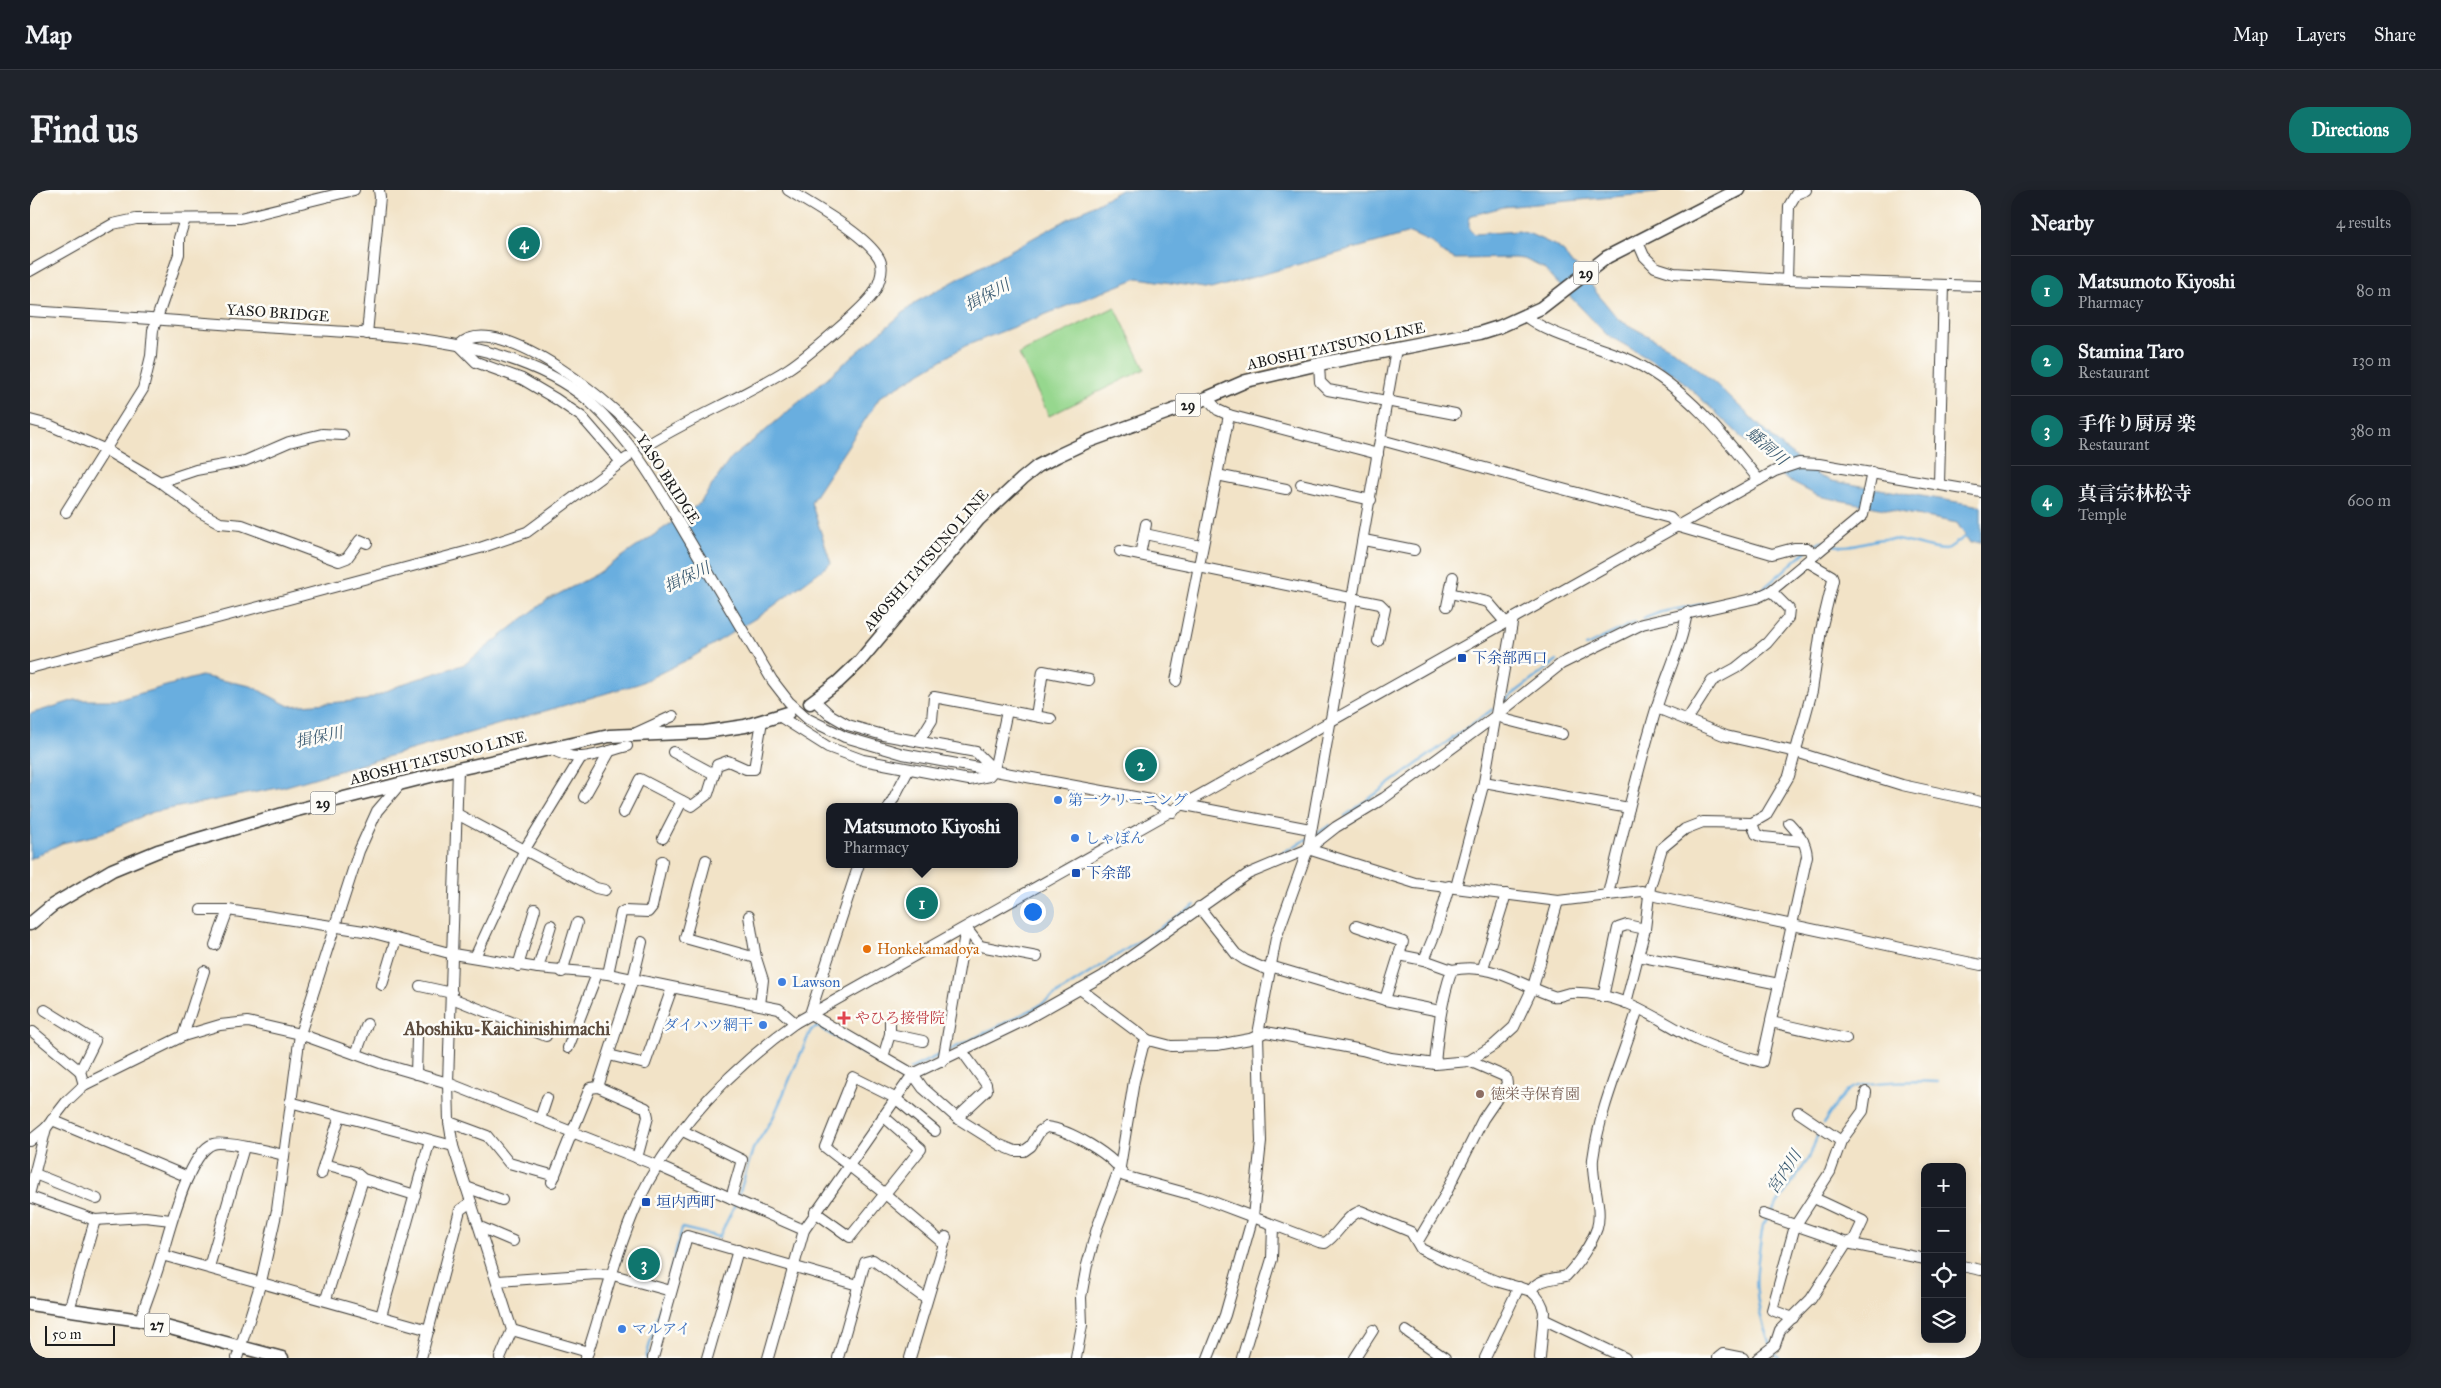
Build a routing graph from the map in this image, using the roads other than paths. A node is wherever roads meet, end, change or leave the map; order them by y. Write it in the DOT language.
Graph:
graph roads {
  1 [pos="354,190"];
  2 [pos="379,190"];
  3 [pos="788,190"];
  4 [pos="1738,190"];
  5 [pos="1806,190"];
  6 [pos="185,220"];
  7 [pos="1637,240"];
  8 [pos="30,271"];
  9 [pos="1787,280"];
  10 [pos="1944,286"];
  11 [pos="1981,286"];
  12 [pos="30,311"];
  13 [pos="1525,316"];
  14 [pos="157,320"];
  15 [pos="367,334"];
  16 [pos="459,345"];
  17 [pos="1396,349"];
  18 [pos="1319,364"];
  19 [pos="1207,398"];
  20 [pos="1388,401"];
  21 [pos="1455,414"];
  22 [pos="1229,416"];
  23 [pos="30,420"];
  24 [pos="343,435"];
  25 [pos="1381,440"];
  26 [pos="104,449"];
  27 [pos="1378,454"];
  28 [pos="1872,472"];
  29 [pos="1218,475"];
  30 [pos="1759,480"];
  31 [pos="160,482"];
  32 [pos="1301,484"];
  33 [pos="1939,484"];
  34 [pos="1286,489"];
  35 [pos="1981,492"];
  36 [pos="1371,500"];
  37 [pos="66,512"];
  38 [pos="1679,527"];
  39 [pos="1364,540"];
  40 [pos="367,543"];
  41 [pos="1202,546"];
  42 [pos="1414,550"];
  43 [pos="1120,551"];
  44 [pos="1140,555"];
  45 [pos="1811,558"];
  46 [pos="1197,567"];
  47 [pos="1453,577"];
  48 [pos="922,589"];
  49 [pos="1771,591"];
  50 [pos="1450,593"];
  51 [pos="1353,598"];
  52 [pos="1447,606"];
  53 [pos="1687,612"];
  54 [pos="1510,620"];
  55 [pos="875,625"];
  56 [pos="1378,640"];
  57 [pos="30,668"];
  58 [pos="1089,680"];
  59 [pos="1176,681"];
  60 [pos="812,701"];
  61 [pos="1657,708"];
  62 [pos="1007,710"];
  63 [pos="1497,713"];
  64 [pos="784,715"];
  65 [pos="673,716"];
  66 [pos="1036,716"];
  67 [pos="1051,719"];
  68 [pos="1686,720"];
  69 [pos="762,721"];
  70 [pos="1329,723"];
  71 [pos="636,734"];
  72 [pos="1562,734"];
  73 [pos="919,741"];
  74 [pos="627,746"];
  75 [pos="550,748"];
  76 [pos="610,751"];
  77 [pos="673,752"];
  78 [pos="1796,752"];
  79 [pos="580,759"];
  80 [pos="458,769"];
  81 [pos="909,769"];
  82 [pos="994,770"];
  83 [pos="714,774"];
  84 [pos="1484,782"];
  85 [pos="401,783"];
  86 [pos="584,797"];
  87 [pos="682,800"];
  88 [pos="1981,802"];
  89 [pos="891,803"];
  90 [pos="1185,805"];
  91 [pos="1629,808"];
  92 [pos="1173,812"];
  93 [pos="623,813"];
  94 [pos="457,814"];
  95 [pos="1752,823"];
  96 [pos="1790,823"];
  97 [pos="1310,829"];
  98 [pos="663,838"];
  99 [pos="1803,841"];
  100 [pos="525,849"];
  101 [pos="1308,849"];
  102 [pos="706,860"];
  103 [pos="662,862"];
  104 [pos="859,868"];
  105 [pos="1453,886"];
  106 [pos="606,890"];
  107 [pos="1506,894"];
  108 [pos="1608,894"];
  109 [pos="1651,896"];
  110 [pos="1558,901"];
  111 [pos="1199,908"];
  112 [pos="535,909"];
  113 [pos="201,910"];
  114 [pos="228,910"];
  115 [pos="749,916"];
  116 [pos="577,923"];
  117 [pos="30,924"];
  118 [pos="551,925"];
  119 [pos="1356,926"];
  120 [pos="1792,926"];
  121 [pos="335,927"];
  122 [pos="966,928"];
  123 [pos="1645,929"];
  124 [pos="396,939"];
  125 [pos="642,942"];
  126 [pos="216,945"];
  127 [pos="453,954"];
  128 [pos="1399,955"];
  129 [pos="1638,956"];
  130 [pos="476,957"];
  131 [pos="756,958"];
  132 [pos="1037,958"];
  133 [pos="1424,960"];
  134 [pos="1981,965"];
  135 [pos="518,966"];
  136 [pos="538,968"];
  137 [pos="1270,968"];
  138 [pos="1482,968"];
  139 [pos="1452,970"];
  140 [pos="204,971"];
  141 [pos="562,972"];
  142 [pos="597,974"];
  143 [pos="608,974"];
  144 [pos="633,980"];
  145 [pos="1779,984"];
  146 [pos="382,985"];
  147 [pos="420,986"];
  148 [pos="1533,987"];
  149 [pos="672,988"];
  150 [pos="1080,989"];
  151 [pos="452,996"];
  152 [pos="1604,996"];
  153 [pos="1385,1000"];
  154 [pos="1626,1003"];
  155 [pos="760,1005"];
  156 [pos="1638,1008"];
  157 [pos="45,1010"];
  158 [pos="1440,1011"];
  159 [pos="810,1014"];
  160 [pos="890,1019"];
  161 [pos="1771,1022"];
  162 [pos="795,1023"];
  163 [pos="367,1024"];
  164 [pos="33,1032"];
  165 [pos="300,1034"];
  166 [pos="890,1034"];
  167 [pos="1258,1034"];
  168 [pos="183,1036"];
  169 [pos="546,1036"];
  170 [pos="417,1038"];
  171 [pos="1846,1038"];
  172 [pos="1148,1040"];
  173 [pos="923,1041"];
  174 [pos="568,1048"];
  175 [pos="962,1051"];
  176 [pos="356,1054"];
  177 [pos="609,1055"];
  178 [pos="943,1055"];
  179 [pos="884,1057"];
  180 [pos="1469,1061"];
  181 [pos="1434,1064"];
  182 [pos="80,1071"];
  183 [pos="416,1074"];
  184 [pos="913,1074"];
  185 [pos="448,1083"];
  186 [pos="84,1085"];
  187 [pos="598,1087"];
  188 [pos="1866,1092"];
  189 [pos="547,1098"];
  190 [pos="895,1098"];
  191 [pos="290,1102"];
  192 [pos="1798,1112"];
  193 [pos="340,1116"];
  194 [pos="883,1116"];
  195 [pos="957,1118"];
  196 [pos="540,1119"];
  197 [pos="449,1122"];
  198 [pos="49,1124"];
  199 [pos="683,1131"];
  200 [pos="935,1131"];
  201 [pos="572,1132"];
  202 [pos="430,1140"];
  203 [pos="30,1141"];
  204 [pos="1842,1141"];
  205 [pos="453,1146"];
  206 [pos="244,1147"];
  207 [pos="284,1155"];
  208 [pos="637,1158"];
  209 [pos="849,1164"];
  210 [pos="658,1166"];
  211 [pos="1120,1166"];
  212 [pos="34,1174"];
  213 [pos="188,1177"];
  214 [pos="363,1179"];
  215 [pos="466,1187"];
  216 [pos="30,1192"];
  217 [pos="884,1193"];
  218 [pos="415,1195"];
  219 [pos="30,1197"];
  220 [pos="731,1198"];
  221 [pos="1814,1198"];
  222 [pos="97,1199"];
  223 [pos="502,1200"];
  224 [pos="471,1202"];
  225 [pos="815,1212"];
  226 [pos="1253,1216"];
  227 [pos="1767,1216"];
  228 [pos="95,1220"];
  229 [pos="171,1220"];
  230 [pos="1273,1225"];
  231 [pos="1795,1226"];
  232 [pos="480,1227"];
  233 [pos="804,1230"];
  234 [pos="513,1241"];
  235 [pos="1418,1241"];
  236 [pos="1847,1243"];
  237 [pos="738,1250"];
  238 [pos="162,1255"];
  239 [pos="1921,1257"];
  240 [pos="793,1265"];
  241 [pos="209,1267"];
  242 [pos="1966,1267"];
  243 [pos="1981,1270"];
  244 [pos="613,1275"];
  245 [pos="498,1281"];
  246 [pos="261,1282"];
  247 [pos="858,1285"];
  248 [pos="1519,1287"];
  249 [pos="666,1290"];
  250 [pos="1531,1290"];
  251 [pos="326,1299"];
  252 [pos="926,1299"];
  253 [pos="30,1304"];
  254 [pos="69,1310"];
  255 [pos="381,1316"];
  256 [pos="1793,1318"];
  257 [pos="1543,1319"];
  258 [pos="140,1320"];
  259 [pos="429,1330"];
  260 [pos="512,1330"];
  261 [pos="1372,1330"];
  262 [pos="1406,1331"];
  263 [pos="239,1352"];
  264 [pos="587,1355"];
  265 [pos="282,1358"];
  266 [pos="421,1358"];
  267 [pos="500,1358"];
  268 [pos="652,1358"];
  269 [pos="707,1358"];
  270 [pos="768,1358"];
  271 [pos="838,1358"];
  272 [pos="910,1358"];
  273 [pos="1076,1358"];
  274 [pos="1208,1358"];
  275 [pos="1242,1358"];
  276 [pos="1355,1358"];
  277 [pos="1445,1358"];
  278 [pos="1485,1358"];
  279 [pos="1540,1358"];
  280 [pos="1625,1358"];
  281 [pos="1718,1358"];
  282 [pos="1743,1358"];
  283 [pos="1758,1358"];
  1 -- 6 [label="street"];
  2 -- 15 [label="street"];
  3 -- 16 [label="street"];
  4 -- 7 [label="main road, ABOSHI TATSUNO LINE / 29"];
  5 -- 9 [label="street"];
  6 -- 8 [label="street"];
  6 -- 14 [label="street"];
  7 -- 9 [label="street"];
  7 -- 13 [label="main road, ABOSHI TATSUNO LINE / 29"];
  9 -- 10 [label="street"];
  10 -- 11 [label="street"];
  10 -- 33 [label="street"];
  12 -- 14 [label="street, YASO BRIDGE"];
  13 -- 17 [label="main road, ABOSHI TATSUNO LINE / 29"];
  13 -- 30 [label="street"];
  14 -- 15 [label="street, YASO BRIDGE"];
  14 -- 26 [label="street"];
  15 -- 16 [label="street, YASO BRIDGE"];
  16 -- 57 [label="street"];
  16 -- 82 [label="street, YASO BRIDGE"];
  17 -- 18 [label="main road, ABOSHI TATSUNO LINE / 29"];
  17 -- 20 [label="street"];
  18 -- 19 [label="main road, ABOSHI TATSUNO LINE / 29"];
  18 -- 20 [label="street"];
  19 -- 22 [label="street"];
  19 -- 48 [label="main road, ABOSHI TATSUNO LINE / 29"];
  20 -- 21 [label="street"];
  20 -- 25 [label="street"];
  22 -- 27 [label="street"];
  22 -- 29 [label="street"];
  23 -- 26 [label="street"];
  24 -- 31 [label="street"];
  25 -- 27 [label="street"];
  25 -- 38 [label="street"];
  26 -- 31 [label="street"];
  26 -- 37 [label="street"];
  27 -- 36 [label="street"];
  28 -- 30 [label="street"];
  28 -- 33 [label="street"];
  28 -- 45 [label="street"];
  29 -- 34 [label="street"];
  29 -- 41 [label="street"];
  30 -- 38 [label="street"];
  31 -- 40 [label="street"];
  32 -- 36 [label="street"];
  33 -- 35 [label="street"];
  36 -- 39 [label="street"];
  38 -- 45 [label="street"];
  38 -- 54 [label="street"];
  39 -- 42 [label="street"];
  39 -- 51 [label="street"];
  41 -- 44 [label="street"];
  41 -- 46 [label="street"];
  43 -- 44 [label="street"];
  44 -- 46 [label="street"];
  45 -- 49 [label="street"];
  45 -- 78 [label="street"];
  46 -- 51 [label="street"];
  46 -- 59 [label="street"];
  47 -- 50 [label="street"];
  48 -- 55 [label="street"];
  48 -- 60 [label="main road, ABOSHI TATSUNO LINE / 29"];
  49 -- 53 [label="street"];
  49 -- 68 [label="street"];
  50 -- 52 [label="street"];
  50 -- 54 [label="street"];
  51 -- 56 [label="street"];
  51 -- 70 [label="street"];
  53 -- 61 [label="street"];
  53 -- 63 [label="street"];
  54 -- 63 [label="street"];
  54 -- 70 [label="street"];
  58 -- 66 [label="street"];
  60 -- 73 [label="street"];
  61 -- 68 [label="street"];
  61 -- 91 [label="street"];
  62 -- 66 [label="street"];
  62 -- 73 [label="street"];
  62 -- 82 [label="street"];
  63 -- 72 [label="street"];
  63 -- 84 [label="street"];
  63 -- 101 [label="street"];
  64 -- 69 [label="main road, ABOSHI TATSUNO LINE / 29"];
  64 -- 81 [label="street"];
  65 -- 71 [label="street"];
  66 -- 67 [label="street"];
  68 -- 78 [label="street"];
  69 -- 71 [label="main road, ABOSHI TATSUNO LINE / 29"];
  69 -- 83 [label="street"];
  70 -- 90 [label="street"];
  70 -- 97 [label="street"];
  71 -- 75 [label="main road, ABOSHI TATSUNO LINE / 29"];
  73 -- 82 [label="street"];
  74 -- 76 [label="street"];
  75 -- 79 [label="street"];
  75 -- 80 [label="main road, ABOSHI TATSUNO LINE / 29"];
  76 -- 79 [label="street"];
  76 -- 86 [label="street"];
  77 -- 83 [label="street"];
  78 -- 88 [label="street"];
  78 -- 95 [label="street"];
  79 -- 100 [label="street"];
  80 -- 85 [label="main road, ABOSHI TATSUNO LINE / 29"];
  80 -- 94 [label="street"];
  81 -- 82 [label="street"];
  81 -- 89 [label="street"];
  82 -- 92 [label="street, YASO BRIDGE"];
  83 -- 87 [label="street"];
  84 -- 91 [label="street"];
  84 -- 105 [label="street"];
  85 -- 117 [label="main road, ABOSHI TATSUNO LINE / 29"];
  85 -- 121 [label="street"];
  87 -- 93 [label="street"];
  87 -- 98 [label="street"];
  90 -- 92 [label="street"];
  90 -- 97 [label="street"];
  91 -- 108 [label="street"];
  92 -- 122 [label="street"];
  94 -- 100 [label="street"];
  94 -- 127 [label="street"];
  95 -- 99 [label="street"];
  95 -- 109 [label="street"];
  96 -- 99 [label="street"];
  97 -- 101 [label="street"];
  99 -- 120 [label="street"];
  100 -- 106 [label="street"];
  100 -- 130 [label="street"];
  101 -- 105 [label="street"];
  101 -- 111 [label="street"];
  101 -- 137 [label="street"];
  102 -- 131 [label="street"];
  103 -- 143 [label="street"];
  104 -- 159 [label="street"];
  105 -- 107 [label="street"];
  105 -- 133 [label="street"];
  107 -- 110 [label="street"];
  107 -- 138 [label="street"];
  108 -- 109 [label="street"];
  108 -- 110 [label="street"];
  109 -- 120 [label="street"];
  109 -- 123 [label="street"];
  110 -- 148 [label="street"];
  111 -- 137 [label="street"];
  111 -- 150 [label="street"];
  112 -- 135 [label="street"];
  113 -- 114 [label="street"];
  114 -- 121 [label="street"];
  114 -- 126 [label="street"];
  115 -- 131 [label="street"];
  116 -- 141 [label="street"];
  118 -- 136 [label="street"];
  119 -- 128 [label="street"];
  120 -- 134 [label="street"];
  120 -- 145 [label="street"];
  121 -- 124 [label="street"];
  121 -- 165 [label="street"];
  122 -- 132 [label="street"];
  122 -- 159 [label="street"];
  122 -- 178 [label="street"];
  123 -- 129 [label="street"];
  123 -- 152 [label="street"];
  124 -- 127 [label="street"];
  124 -- 146 [label="street"];
  125 -- 144 [label="street"];
  127 -- 130 [label="street"];
  127 -- 151 [label="street"];
  128 -- 133 [label="street"];
  128 -- 153 [label="street"];
  129 -- 145 [label="street"];
  129 -- 154 [label="street"];
  130 -- 135 [label="street"];
  131 -- 155 [label="street"];
  133 -- 139 [label="street"];
  135 -- 136 [label="street"];
  136 -- 141 [label="street"];
  137 -- 153 [label="street"];
  137 -- 167 [label="street"];
  138 -- 139 [label="street"];
  138 -- 148 [label="street"];
  139 -- 158 [label="street"];
  140 -- 168 [label="street"];
  141 -- 142 [label="street"];
  142 -- 143 [label="street"];
  142 -- 174 [label="street"];
  143 -- 144 [label="street"];
  144 -- 149 [label="street"];
  144 -- 177 [label="street"];
  145 -- 161 [label="street"];
  147 -- 151 [label="street"];
  148 -- 152 [label="street"];
  148 -- 180 [label="street"];
  149 -- 155 [label="street"];
  149 -- 177 [label="street"];
  150 -- 172 [label="street"];
  150 -- 175 [label="street"];
  151 -- 169 [label="street"];
  151 -- 185 [label="street"];
  152 -- 154 [label="street"];
  153 -- 158 [label="street"];
  154 -- 156 [label="street"];
  155 -- 162 [label="street"];
  156 -- 161 [label="street"];
  156 -- 250 [label="street"];
  157 -- 182 [label="street"];
  158 -- 181 [label="street"];
  159 -- 162 [label="street"];
  159 -- 179 [label="street"];
  160 -- 166 [label="street"];
  161 -- 171 [label="street"];
  162 -- 199 [label="street"];
  163 -- 176 [label="street"];
  164 -- 182 [label="street"];
  165 -- 168 [label="street"];
  165 -- 176 [label="street"];
  165 -- 191 [label="street"];
  166 -- 173 [label="street"];
  166 -- 179 [label="street"];
  167 -- 172 [label="street"];
  167 -- 181 [label="street"];
  167 -- 226 [label="street"];
  168 -- 186 [label="street"];
  170 -- 183 [label="street"];
  172 -- 211 [label="street"];
  175 -- 178 [label="street"];
  175 -- 195 [label="street"];
  176 -- 183 [label="street"];
  177 -- 187 [label="street"];
  178 -- 184 [label="street"];
  179 -- 184 [label="street"];
  180 -- 181 [label="street"];
  180 -- 235 [label="street"];
  182 -- 186 [label="street"];
  183 -- 185 [label="street"];
  184 -- 190 [label="street"];
  184 -- 195 [label="street"];
  185 -- 196 [label="street"];
  185 -- 197 [label="street"];
  186 -- 198 [label="street"];
  187 -- 201 [label="street"];
  187 -- 208 [label="street"];
  188 -- 204 [label="street"];
  189 -- 196 [label="street"];
  190 -- 194 [label="street"];
  190 -- 200 [label="street"];
  190 -- 209 [label="street"];
  191 -- 193 [label="street"];
  191 -- 207 [label="street"];
  192 -- 204 [label="street"];
  193 -- 202 [label="street"];
  193 -- 214 [label="street"];
  194 -- 209 [label="street"];
  194 -- 217 [label="street"];
  195 -- 211 [label="street"];
  196 -- 201 [label="street"];
  197 -- 201 [label="street"];
  197 -- 205 [label="street"];
  198 -- 203 [label="street"];
  198 -- 212 [label="street"];
  198 -- 213 [label="street"];
  199 -- 210 [label="street"];
  199 -- 220 [label="street"];
  201 -- 208 [label="street"];
  202 -- 205 [label="street"];
  202 -- 218 [label="street"];
  204 -- 221 [label="street"];
  205 -- 215 [label="street"];
  206 -- 207 [label="street"];
  206 -- 213 [label="street"];
  206 -- 241 [label="street"];
  207 -- 246 [label="street"];
  208 -- 210 [label="street"];
  209 -- 217 [label="street"];
  209 -- 225 [label="street"];
  210 -- 220 [label="street"];
  210 -- 244 [label="street"];
  211 -- 226 [label="street"];
  211 -- 273 [label="street"];
  212 -- 216 [label="street"];
  212 -- 222 [label="street"];
  213 -- 229 [label="street"];
  214 -- 218 [label="street"];
  214 -- 251 [label="street"];
  215 -- 223 [label="street"];
  215 -- 224 [label="street"];
  217 -- 225 [label="street"];
  217 -- 252 [label="street"];
  218 -- 255 [label="street"];
  219 -- 228 [label="street"];
  220 -- 233 [label="street"];
  221 -- 231 [label="street"];
  221 -- 236 [label="street"];
  224 -- 232 [label="street"];
  224 -- 259 [label="street"];
  225 -- 233 [label="street"];
  226 -- 230 [label="street"];
  226 -- 274 [label="street"];
  227 -- 231 [label="street"];
  228 -- 229 [label="street"];
  228 -- 254 [label="street"];
  229 -- 238 [label="street"];
  230 -- 235 [label="street"];
  230 -- 275 [label="street"];
  231 -- 236 [label="street"];
  231 -- 256 [label="street"];
  232 -- 234 [label="street"];
  232 -- 245 [label="street"];
  233 -- 240 [label="street"];
  235 -- 248 [label="street"];
  236 -- 239 [label="street"];
  236 -- 256 [label="street"];
  237 -- 240 [label="street"];
  237 -- 249 [label="street"];
  237 -- 269 [label="street"];
  238 -- 241 [label="street"];
  238 -- 258 [label="street"];
  240 -- 247 [label="street"];
  240 -- 270 [label="street"];
  241 -- 246 [label="street"];
  242 -- 243 [label="street"];
  244 -- 245 [label="street"];
  244 -- 249 [label="street"];
  244 -- 264 [label="street"];
  245 -- 260 [label="street"];
  246 -- 251 [label="street"];
  246 -- 263 [label="street"];
  247 -- 252 [label="street"];
  247 -- 271 [label="street"];
  248 -- 250 [label="street"];
  248 -- 278 [label="street"];
  249 -- 268 [label="street"];
  250 -- 257 [label="street"];
  251 -- 255 [label="street"];
  252 -- 272 [label="street"];
  253 -- 254 [label="main road, 27"];
  254 -- 258 [label="main road, 27"];
  255 -- 259 [label="street"];
  256 -- 283 [label="street"];
  257 -- 279 [label="street"];
  257 -- 280 [label="street"];
  258 -- 263 [label="main road, 27"];
  259 -- 266 [label="street"];
  260 -- 264 [label="street"];
  260 -- 267 [label="street"];
  261 -- 276 [label="street"];
  262 -- 277 [label="street"];
  263 -- 265 [label="main road, 27"];
  281 -- 282 [label="street"];
}
